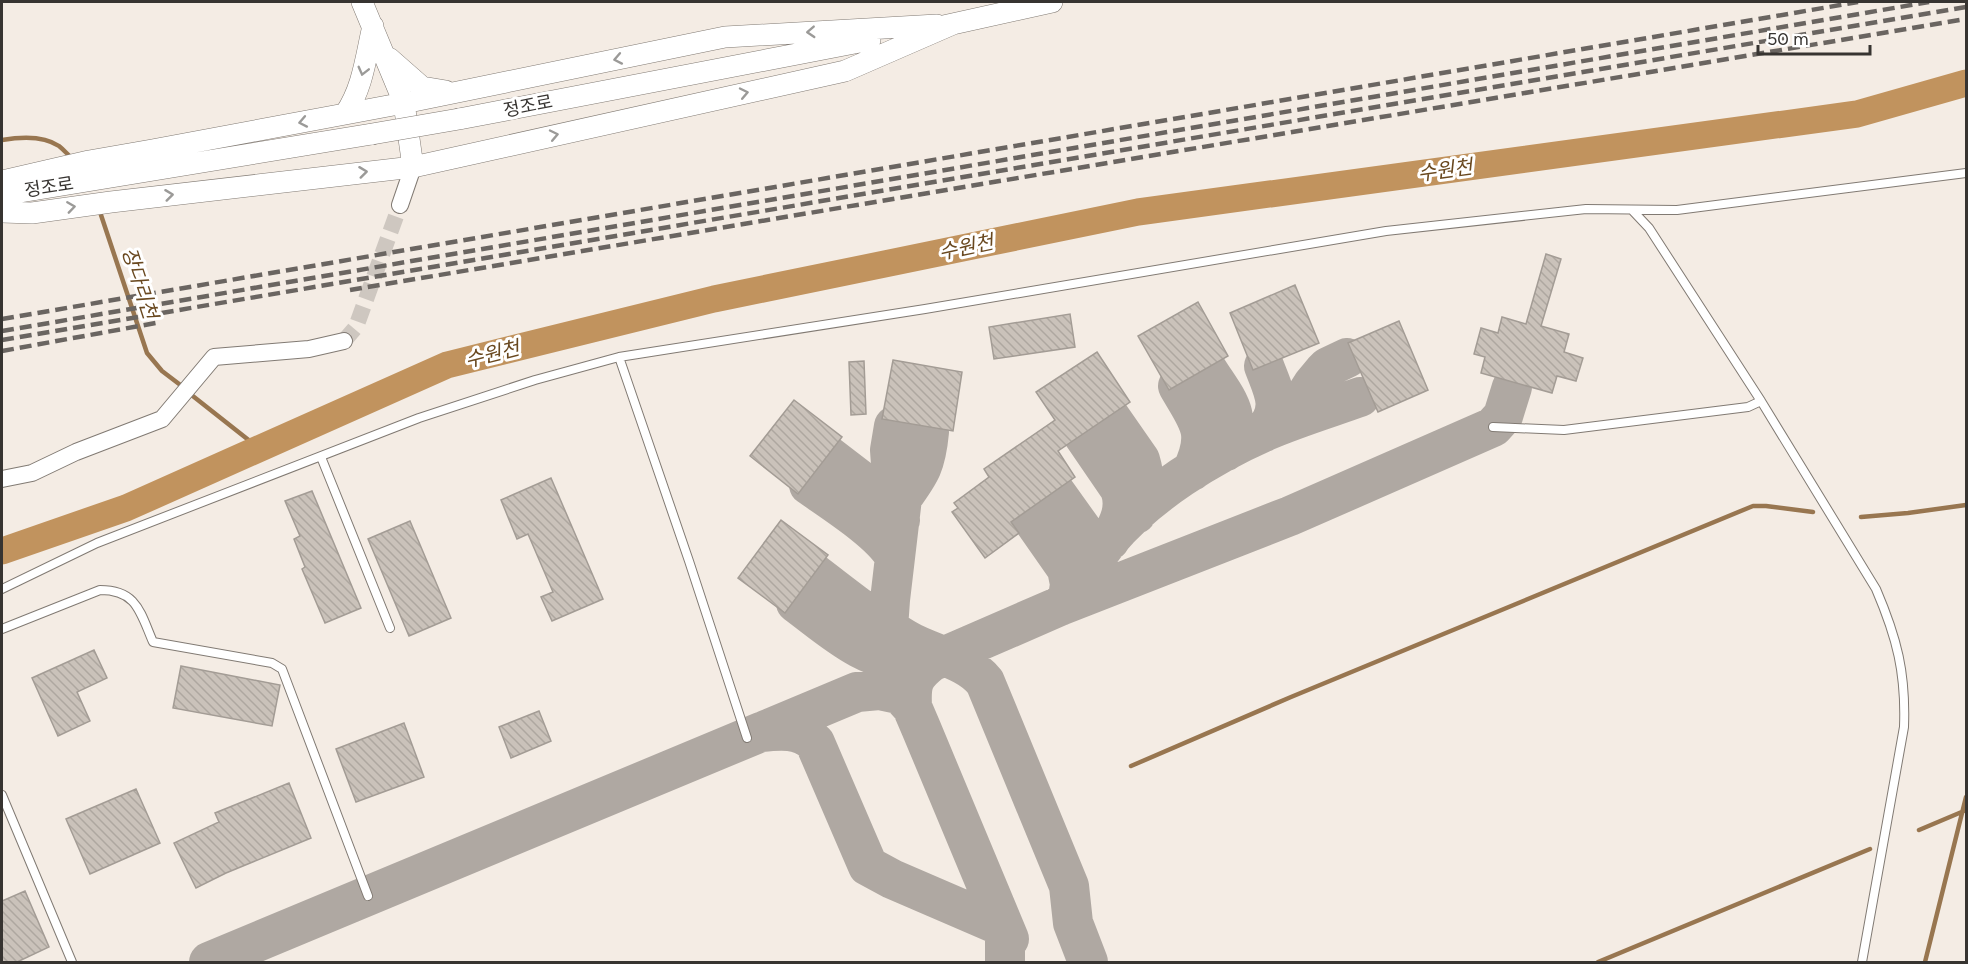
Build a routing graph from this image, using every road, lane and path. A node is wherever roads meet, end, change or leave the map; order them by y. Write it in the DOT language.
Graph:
graph roads {
  1 [pos="362,2"];
  2 [pos="1052,2"];
  3 [pos="953,24"];
  4 [pos="373,26"];
  5 [pos="384,54"];
  6 [pos="455,92"];
  7 [pos="404,103"];
  8 [pos="345,114"];
  9 [pos="413,166"];
  10 [pos="1966,173"];
  11 [pos="14,183"];
  12 [pos="2,195"];
  13 [pos="400,205"];
  14 [pos="1632,210"];
  15 [pos="2,212"];
  16 [pos="344,341"];
  17 [pos="619,357"];
  18 [pos="1761,401"];
  19 [pos="1493,426"];
  20 [pos="321,457"];
  21 [pos="2,479"];
  22 [pos="2,589"];
  23 [pos="390,628"];
  24 [pos="2,629"];
  25 [pos="747,738"];
  26 [pos="2,795"];
  27 [pos="368,896"];
  28 [pos="72,963"];
  29 [pos="1862,963"];
  1 -- 4 [label="street"];
  2 -- 3 [label="street, 정조로"];
  3 -- 6 [label="street, one-way"];
  9 -- 3 [label="street, one-way"];
  3 -- 11 [label="street, 정조로, bridge"];
  4 -- 5 [label="street"];
  4 -- 8 [label="street, one-way"];
  5 -- 6 [label="street"];
  5 -- 7 [label="street"];
  6 -- 7 [label="street"];
  7 -- 8 [label="street"];
  7 -- 9 [label="street"];
  8 -- 11 [label="street, one-way"];
  9 -- 13 [label="street"];
  15 -- 9 [label="street, one-way"];
  10 -- 14 [label="lane"];
  11 -- 12 [label="street, 정조로"];
  14 -- 17 [label="lane"];
  14 -- 18 [label="lane"];
  16 -- 21 [label="street"];
  17 -- 20 [label="lane"];
  17 -- 25 [label="lane"];
  18 -- 19 [label="lane"];
  18 -- 29 [label="lane"];
  20 -- 22 [label="lane"];
  20 -- 23 [label="lane"];
  24 -- 27 [label="lane"];
  26 -- 28 [label="lane"];
}
